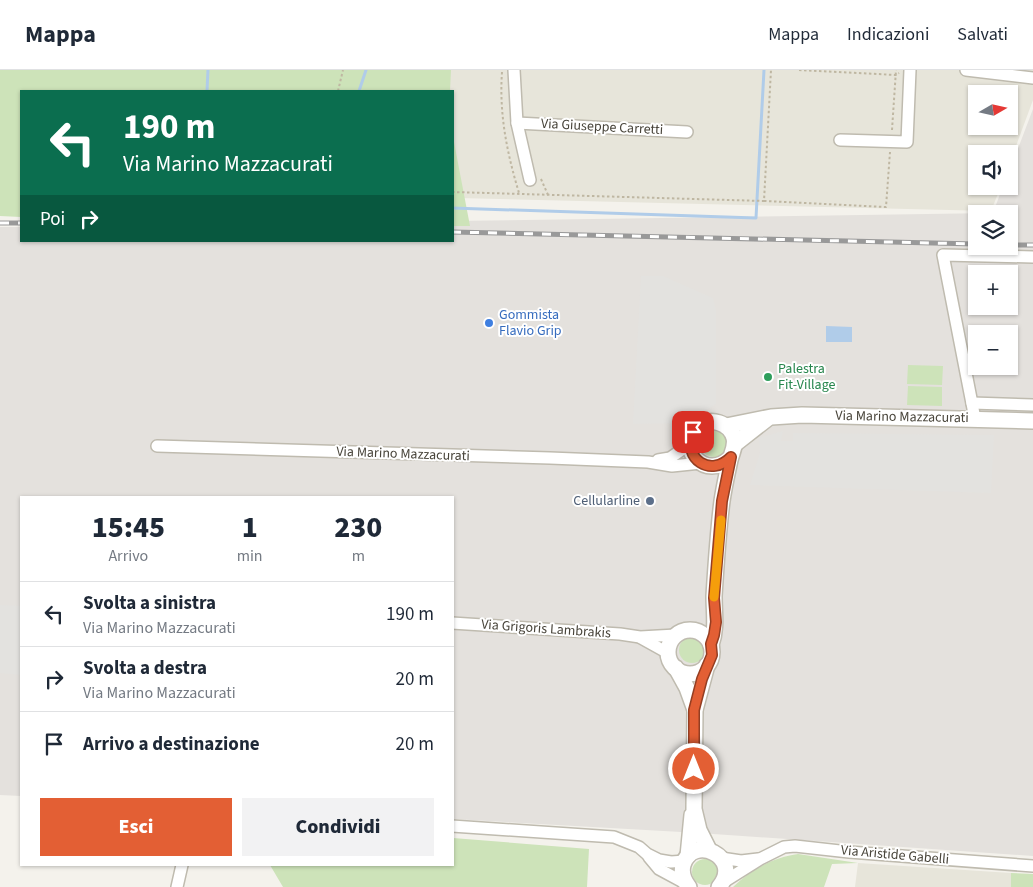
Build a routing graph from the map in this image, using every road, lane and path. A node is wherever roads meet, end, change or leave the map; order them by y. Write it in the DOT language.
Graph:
graph roads {
  1 [pos="343,70"];
  2 [pos="502,70"];
  3 [pos="514,70"];
  4 [pos="771,70"];
  5 [pos="799,70"];
  6 [pos="896,70"];
  7 [pos="904,70"];
  8 [pos="910,70"];
  9 [pos="966,70"];
  10 [pos="896,75"];
  11 [pos="1033,78"];
  12 [pos="338,90"];
  13 [pos="517,123"];
  14 [pos="687,132"];
  15 [pos="840,140"];
  16 [pos="891,141"];
  17 [pos="530,180"];
  18 [pos="454,192"];
  19 [pos="519,194"];
  20 [pos="762,201"];
  21 [pos="1033,257"];
  22 [pos="972,403"];
  23 [pos="1033,406"];
  24 [pos="770,417"];
  25 [pos="975,418"];
  26 [pos="1033,421"];
  27 [pos="726,426"];
  28 [pos="690,444"];
  29 [pos="157,446"];
  30 [pos="733,450"];
  31 [pos="648,462"];
  32 [pos="703,464"];
  33 [pos="722,501"];
  34 [pos="714,598"];
  35 [pos="454,623"];
  36 [pos="696,630"];
  37 [pos="676,635"];
  38 [pos="640,637"];
  39 [pos="711,644"];
  40 [pos="668,653"];
  41 [pos="708,665"];
  42 [pos="676,668"];
  43 [pos="694,710"];
  44 [pos="694,808"];
  45 [pos="454,826"];
  46 [pos="647,854"];
  47 [pos="715,854"];
  48 [pos="687,858"];
  49 [pos="760,859"];
  50 [pos="182,866"];
  51 [pos="1033,866"];
  52 [pos="687,885"];
  53 [pos="721,885"];
  54 [pos="177,887"];
  1 -- 12 [label="path"];
  2 -- 19 [label="path"];
  3 -- 13 [label="street"];
  4 -- 20 [label="path"];
  5 -- 10 [label="path"];
  6 -- 10 [label="path"];
  7 -- 10 [label="path"];
  8 -- 16 [label="street"];
  9 -- 11 [label="street"];
  10 -- 16 [label="path"];
  13 -- 14 [label="street, Via Giuseppe Carretti"];
  13 -- 17 [label="street"];
  15 -- 16 [label="street"];
  16 -- 20 [label="path"];
  18 -- 19 [label="path"];
  19 -- 20 [label="path"];
  21 -- 22 [label="street"];
  22 -- 23 [label="street"];
  22 -- 25 [label="street"];
  24 -- 25 [label="street, Via Marino Mazzacurati"];
  24 -- 27 [label="street, Via Marino Mazzacurati"];
  24 -- 30 [label="street, Via Marino Mazzacurati"];
  25 -- 26 [label="street, Via Marino Mazzacurati"];
  27 -- 28 [label="street, Via Marino Mazzacurati"];
  27 -- 30 [label="street"];
  28 -- 31 [label="street, Via Marino Mazzacurati"];
  28 -- 32 [label="street"];
  29 -- 31 [label="street, Via Marino Mazzacurati"];
  30 -- 32 [label="street, Via Marino Mazzacurati"];
  30 -- 33 [label="street"];
  31 -- 32 [label="street, Via Marino Mazzacurati"];
  32 -- 33 [label="street"];
  33 -- 34 [label="street"];
  34 -- 36 [label="street"];
  34 -- 39 [label="street"];
  35 -- 38 [label="street, Via Grigoris Lambrakis"];
  36 -- 37 [label="street"];
  36 -- 39 [label="street"];
  37 -- 38 [label="street, Via Grigoris Lambrakis"];
  37 -- 40 [label="street"];
  38 -- 40 [label="street, Via Grigoris Lambrakis"];
  39 -- 41 [label="street"];
  40 -- 42 [label="street"];
  41 -- 42 [label="street"];
  41 -- 43 [label="street"];
  42 -- 43 [label="street"];
  43 -- 44 [label="street"];
  44 -- 47 [label="street"];
  44 -- 48 [label="street"];
  45 -- 46 [label="street"];
  46 -- 48 [label="street"];
  46 -- 52 [label="street"];
  47 -- 48 [label="street"];
  47 -- 49 [label="street, Via Aristide Gabelli"];
  47 -- 53 [label="street"];
  48 -- 52 [label="street"];
  49 -- 51 [label="street, Via Aristide Gabelli"];
  49 -- 53 [label="street, Via Aristide Gabelli"];
  50 -- 54 [label="street"];
}
